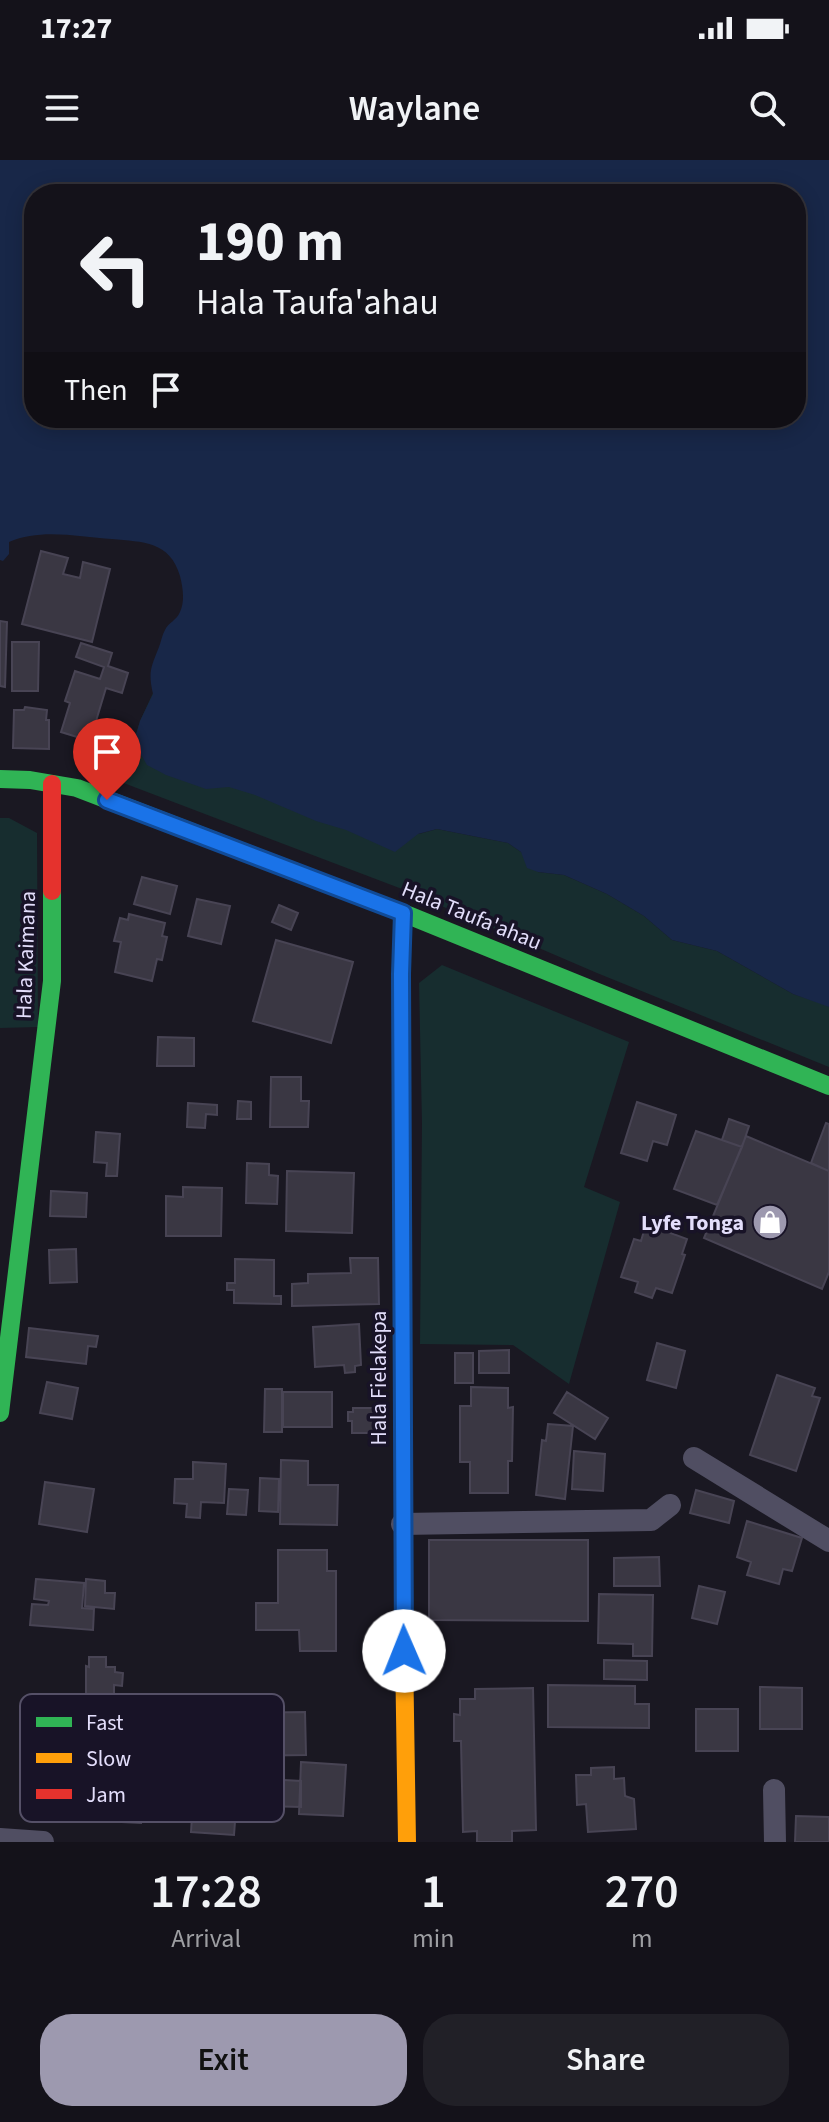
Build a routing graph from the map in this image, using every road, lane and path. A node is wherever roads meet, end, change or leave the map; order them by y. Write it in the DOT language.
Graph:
graph roads {
  1 [pos="0,779"];
  2 [pos="52,784"];
  3 [pos="403,913"];
  4 [pos="829,1086"];
  5 [pos="0,1413"];
  6 [pos="694,1458"];
  7 [pos="670,1505"];
  8 [pos="402,1524"];
  9 [pos="829,1541"];
  10 [pos="774,1790"];
  11 [pos="0,1839"];
  12 [pos="43,1842"];
  13 [pos="407,1842"];
  14 [pos="775,1842"];
  1 -- 2 [label="street, Hala Taufa'ahau"];
  2 -- 3 [label="street, Hala Taufa'ahau"];
  2 -- 5 [label="street, Hala Kaimana"];
  3 -- 4 [label="street, Hala Taufa'ahau"];
  3 -- 8 [label="street, Hala Fielakepa"];
  6 -- 9 [label="street"];
  7 -- 8 [label="street"];
  8 -- 13 [label="street, Hala Fielakepa"];
  10 -- 14 [label="street"];
  11 -- 12 [label="street"];
}
